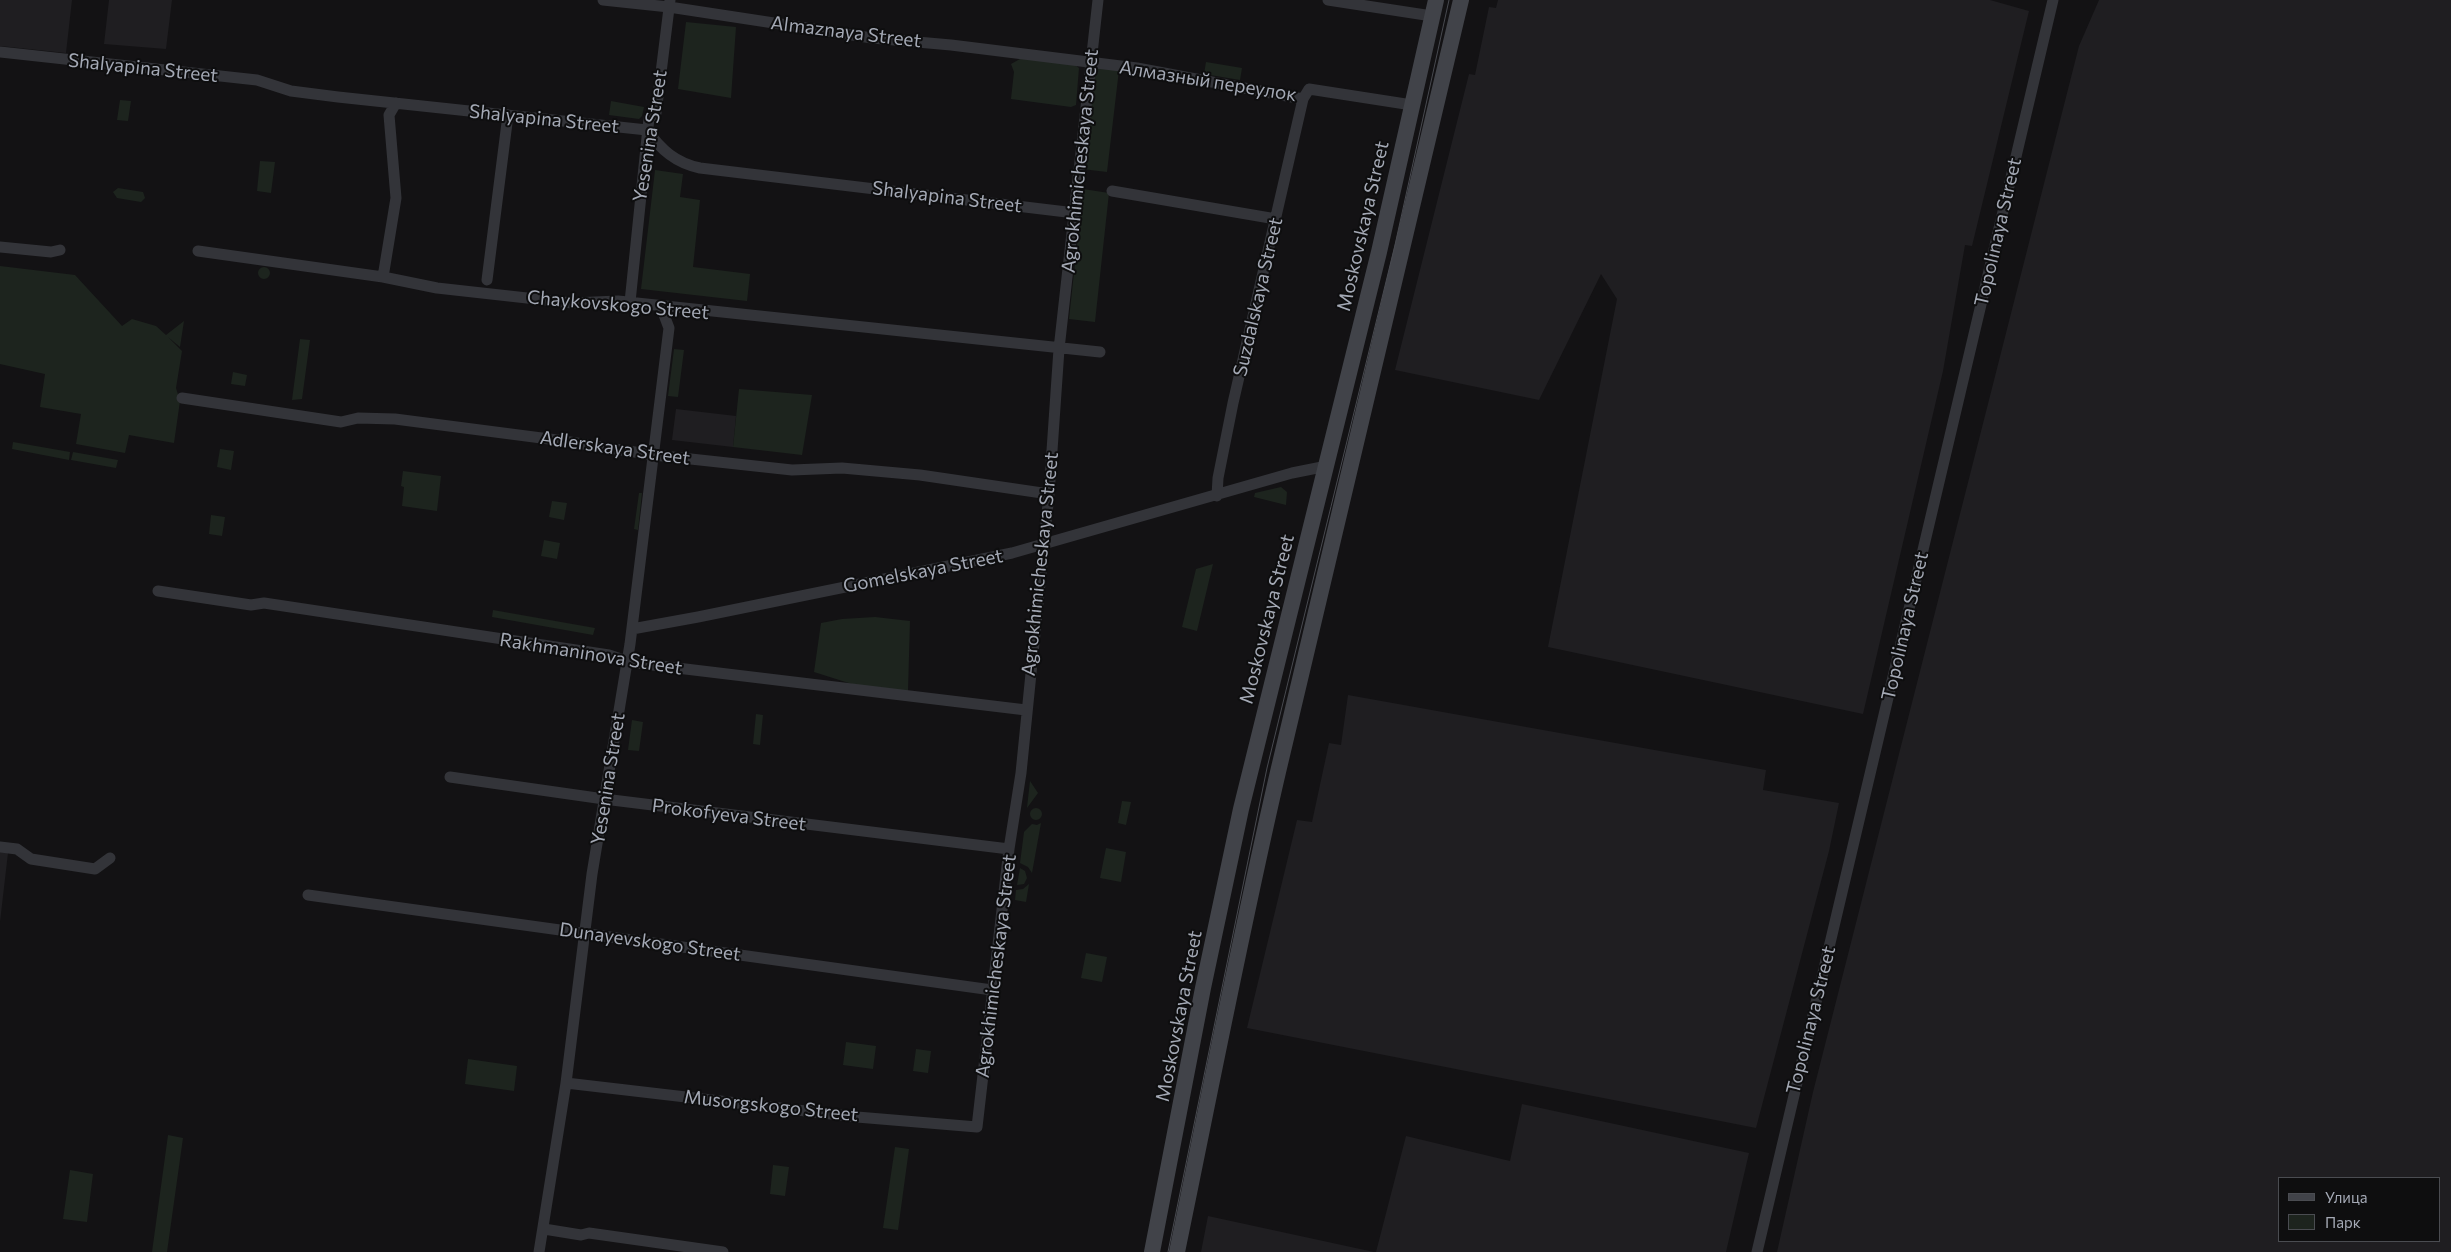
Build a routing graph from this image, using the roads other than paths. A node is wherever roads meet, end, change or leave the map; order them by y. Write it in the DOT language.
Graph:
graph roads {
  1 [pos="603,0"];
  2 [pos="1098,0"];
  3 [pos="1328,0"];
  4 [pos="1436,0"];
  5 [pos="1461,0"];
  6 [pos="2053,0"];
  7 [pos="669,4"];
  8 [pos="1432,16"];
  9 [pos="0,52"];
  10 [pos="1090,62"];
  11 [pos="1303,99"];
  12 [pos="396,103"];
  13 [pos="1412,105"];
  14 [pos="508,115"];
  15 [pos="647,130"];
  16 [pos="1112,191"];
  17 [pos="1075,213"];
  18 [pos="1276,219"];
  19 [pos="0,247"];
  20 [pos="60,250"];
  21 [pos="198,251"];
  22 [pos="383,277"];
  23 [pos="487,280"];
  24 [pos="630,302"];
  25 [pos="661,307"];
  26 [pos="1059,349"];
  27 [pos="1100,352"];
  28 [pos="182,398"];
  29 [pos="654,455"];
  30 [pos="1327,466"];
  31 [pos="1049,494"];
  32 [pos="1217,496"];
  33 [pos="1043,546"];
  34 [pos="158,591"];
  35 [pos="632,628"];
  36 [pos="627,661"];
  37 [pos="1026,710"];
  38 [pos="450,777"];
  39 [pos="604,799"];
  40 [pos="0,847"];
  41 [pos="1009,849"];
  42 [pos="110,858"];
  43 [pos="308,895"];
  44 [pos="583,933"];
  45 [pos="992,990"];
  46 [pos="566,1083"];
  47 [pos="977,1127"];
  48 [pos="544,1229"];
  49 [pos="539,1252"];
  50 [pos="723,1252"];
  51 [pos="1152,1252"];
  52 [pos="1177,1252"];
  53 [pos="1757,1252"];
  1 -- 7 [label="street, Almaznaya Street"];
  2 -- 10 [label="street, Agrokhimicheskaya Street"];
  3 -- 8 [label="street"];
  4 -- 8 [label="street, Moskovskaya Street"];
  5 -- 52 [label="street"];
  6 -- 53 [label="street, Topolinaya Street"];
  7 -- 10 [label="street, Almaznaya Street"];
  7 -- 15 [label="street, Yesenina Street"];
  8 -- 13 [label="street, Moskovskaya Street"];
  9 -- 12 [label="street, Shalyapina Street"];
  10 -- 11 [label="street, Алмазный переулок"];
  10 -- 17 [label="street, Agrokhimicheskaya Street"];
  11 -- 13 [label="street, Алмазный переулок"];
  11 -- 18 [label="street, Suzdalskaya Street"];
  12 -- 14 [label="street, Shalyapina Street"];
  12 -- 22 [label="street"];
  13 -- 30 [label="street, Moskovskaya Street"];
  14 -- 15 [label="street, Shalyapina Street"];
  14 -- 23 [label="street"];
  15 -- 17 [label="street, Shalyapina Street"];
  15 -- 24 [label="street, Yesenina Street"];
  16 -- 18 [label="street"];
  17 -- 26 [label="street, Agrokhimicheskaya Street"];
  18 -- 32 [label="street, Suzdalskaya Street"];
  19 -- 20 [label="street"];
  21 -- 22 [label="street, Chaykovskogo Street"];
  22 -- 24 [label="street, Chaykovskogo Street"];
  24 -- 25 [label="street, Chaykovskogo Street"];
  25 -- 26 [label="street, Chaykovskogo Street"];
  25 -- 29 [label="street, Yesenina Street"];
  26 -- 27 [label="street, Chaykovskogo Street"];
  26 -- 31 [label="street, Agrokhimicheskaya Street"];
  28 -- 29 [label="street, Adlerskaya Street"];
  29 -- 31 [label="street, Adlerskaya Street"];
  29 -- 35 [label="street, Yesenina Street"];
  30 -- 32 [label="street, Gomelskaya Street"];
  30 -- 51 [label="street, Moskovskaya Street"];
  31 -- 33 [label="street, Agrokhimicheskaya Street"];
  32 -- 33 [label="street, Gomelskaya Street"];
  33 -- 35 [label="street, Gomelskaya Street"];
  33 -- 37 [label="street, Agrokhimicheskaya Street"];
  34 -- 36 [label="street, Rakhmaninova Street"];
  35 -- 36 [label="street, Yesenina Street"];
  36 -- 37 [label="street, Rakhmaninova Street"];
  36 -- 39 [label="street, Yesenina Street"];
  37 -- 41 [label="street, Agrokhimicheskaya Street"];
  38 -- 39 [label="street, Prokofyeva Street"];
  39 -- 41 [label="street, Prokofyeva Street"];
  39 -- 44 [label="street, Yesenina Street"];
  40 -- 42 [label="street"];
  41 -- 45 [label="street, Agrokhimicheskaya Street"];
  43 -- 44 [label="street, Dunayevskogo Street"];
  44 -- 45 [label="street, Dunayevskogo Street"];
  44 -- 46 [label="street, Yesenina Street"];
  45 -- 47 [label="street, Agrokhimicheskaya Street"];
  46 -- 47 [label="street, Musorgskogo Street"];
  46 -- 48 [label="street, Yesenina Street"];
  48 -- 49 [label="street, Yesenina Street"];
  48 -- 50 [label="street"];
}
